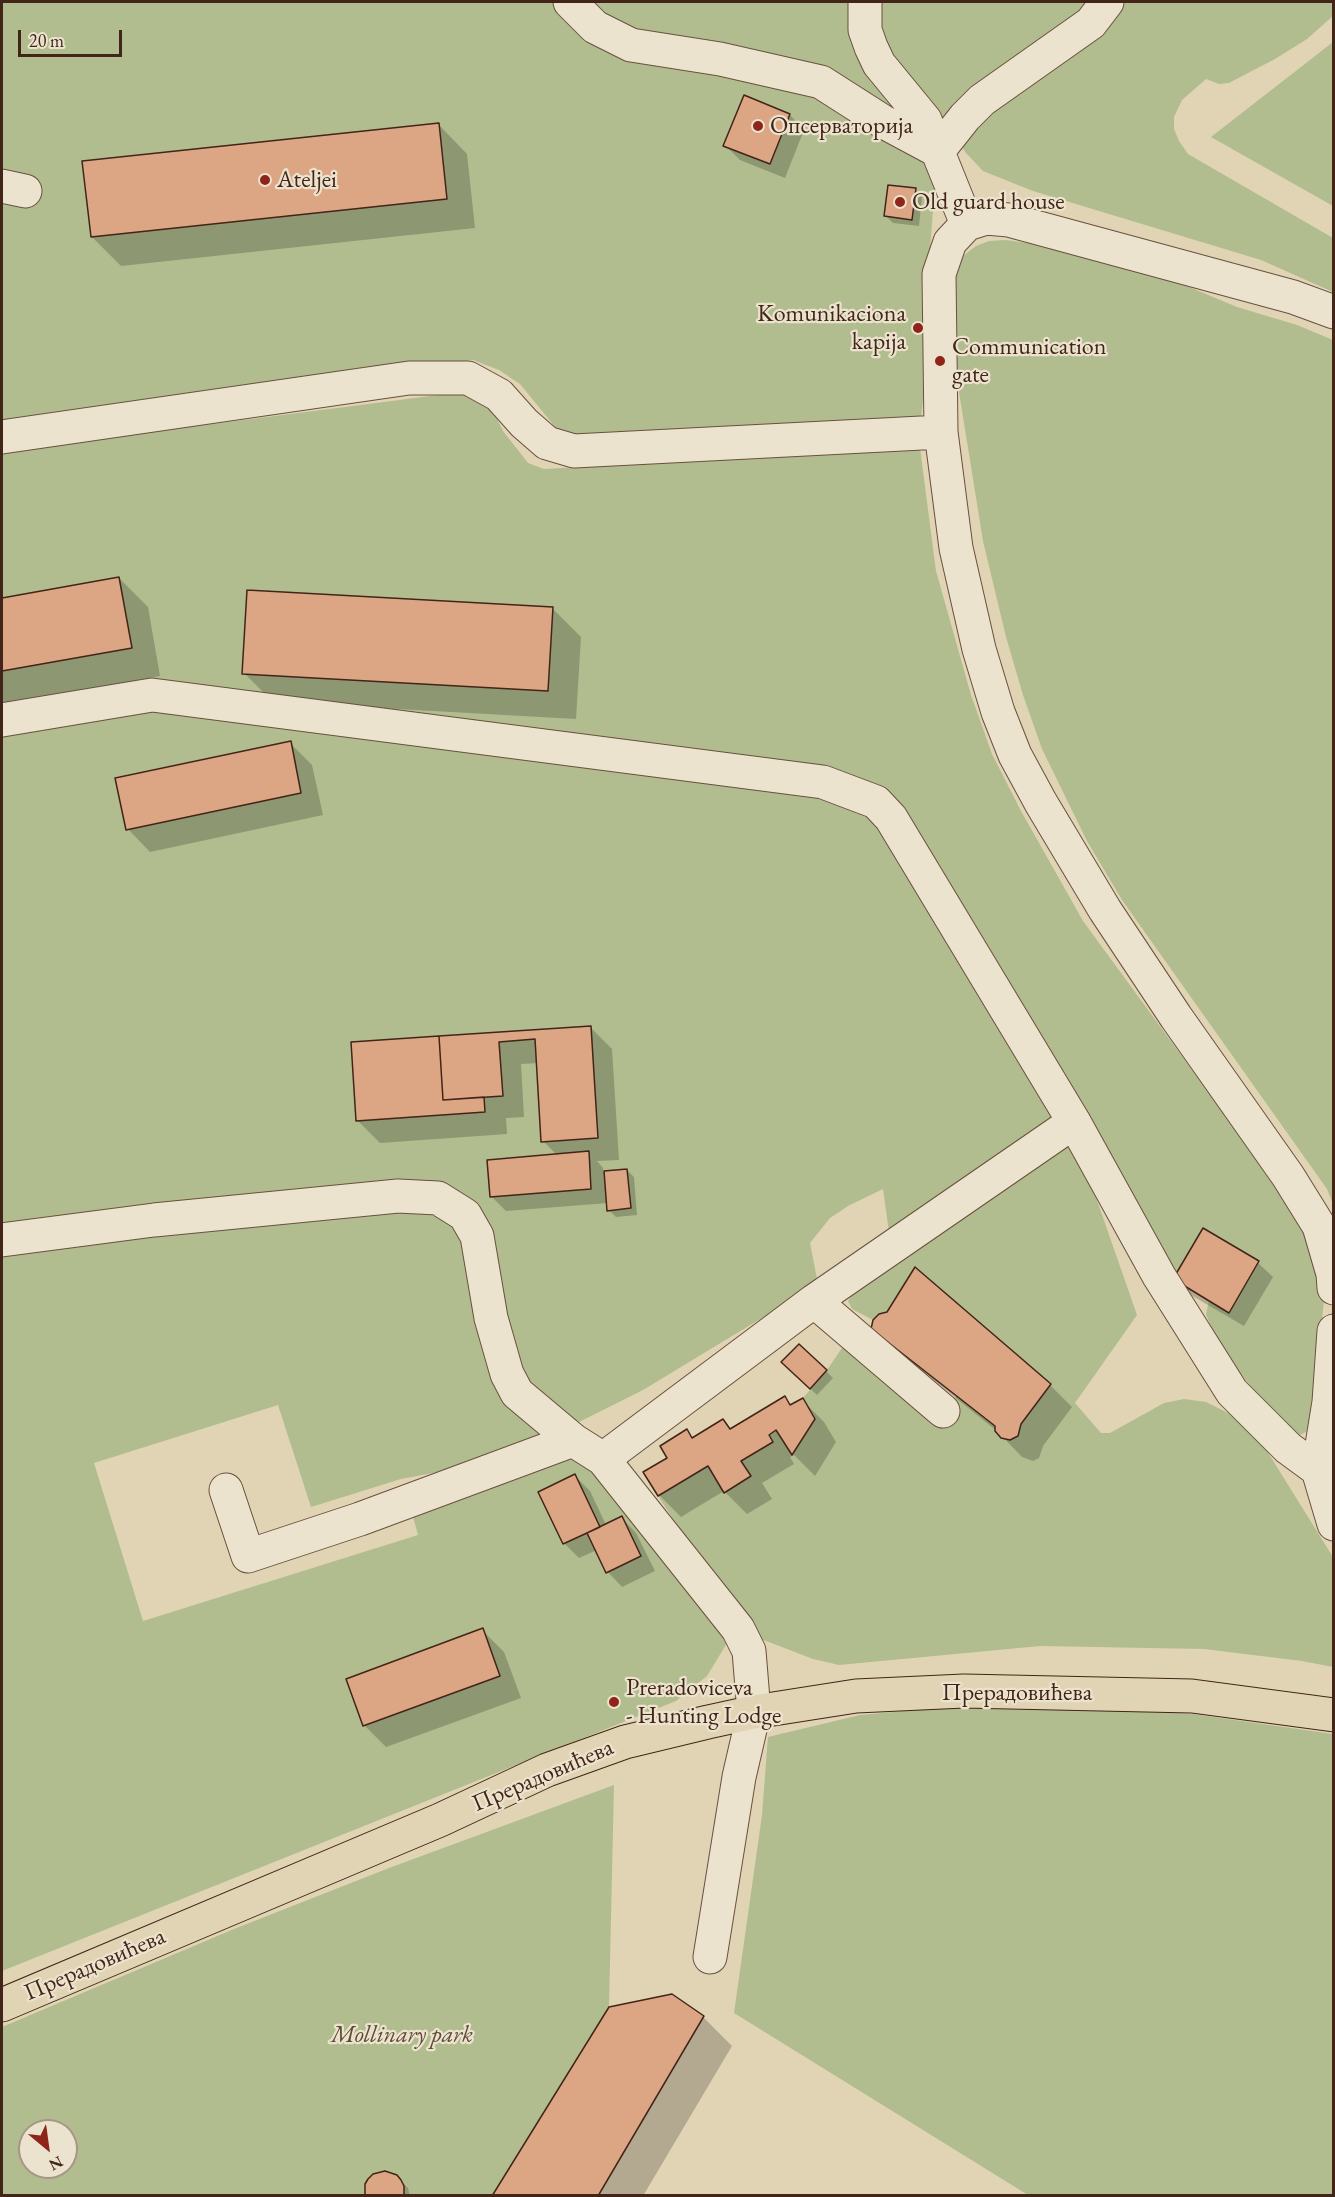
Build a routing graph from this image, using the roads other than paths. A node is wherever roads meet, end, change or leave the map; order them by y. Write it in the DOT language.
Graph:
graph roads {
  1 [pos="570,2"];
  2 [pos="865,2"];
  3 [pos="1107,2"];
  4 [pos="938,151"];
  5 [pos="967,224"];
  6 [pos="1334,312"];
  7 [pos="941,432"];
  8 [pos="2,437"];
  9 [pos="2,720"];
  10 [pos="1074,1122"];
  11 [pos="2,1240"];
  12 [pos="1334,1288"];
  13 [pos="814,1301"];
  14 [pos="1334,1332"];
  15 [pos="944,1411"];
  16 [pos="573,1440"];
  17 [pos="603,1459"];
  18 [pos="1318,1470"];
  19 [pos="226,1490"];
  20 [pos="1334,1524"];
  21 [pos="754,1712"];
  22 [pos="1334,1715"];
  23 [pos="710,1956"];
  24 [pos="2,2005"];
  1 -- 4 [label="street"];
  2 -- 4 [label="street"];
  3 -- 4 [label="street"];
  4 -- 5 [label="street"];
  5 -- 6 [label="street"];
  5 -- 7 [label="street"];
  7 -- 8 [label="street"];
  7 -- 12 [label="street"];
  9 -- 10 [label="street"];
  10 -- 13 [label="street"];
  10 -- 18 [label="street"];
  11 -- 16 [label="street"];
  13 -- 15 [label="street"];
  13 -- 17 [label="street"];
  14 -- 18 [label="street"];
  16 -- 17 [label="street"];
  16 -- 19 [label="street"];
  17 -- 21 [label="street"];
  18 -- 20 [label="street"];
  21 -- 22 [label="main road, Прерадовићева"];
  21 -- 23 [label="street"];
  21 -- 24 [label="main road, Прерадовићева"];
}
